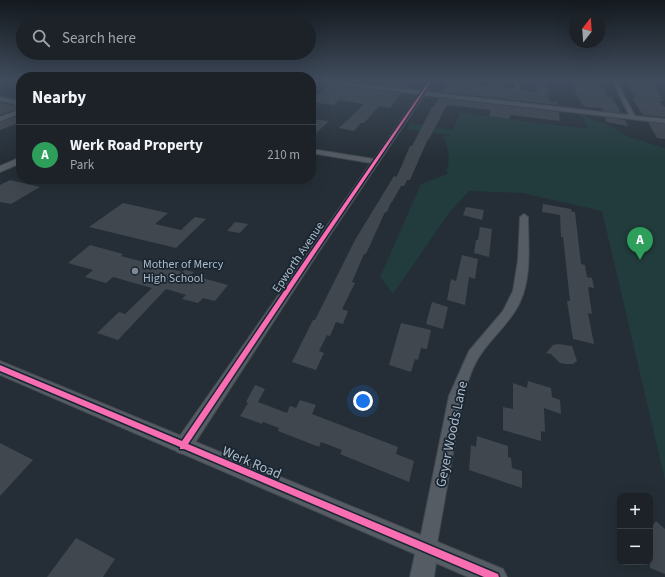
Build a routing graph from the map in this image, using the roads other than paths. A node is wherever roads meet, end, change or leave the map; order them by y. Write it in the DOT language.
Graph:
graph roads {
  1 [pos="412,107"];
  2 [pos="540,107"];
  3 [pos="627,107"];
  4 [pos="16,113"];
  5 [pos="633,118"];
  6 [pos="0,119"];
  7 [pos="665,121"];
  8 [pos="316,152"];
  9 [pos="375,161"];
  10 [pos="16,162"];
  11 [pos="0,169"];
  12 [pos="524,217"];
  13 [pos="0,368"];
  14 [pos="184,446"];
  15 [pos="427,549"];
  16 [pos="422,577"];
  17 [pos="495,577"];
  1 -- 9 [label="street, Epworth Avenue"];
  2 -- 5 [label="street"];
  3 -- 5 [label="street"];
  4 -- 6 [label="street"];
  5 -- 7 [label="street"];
  8 -- 9 [label="street"];
  9 -- 14 [label="street, Epworth Avenue"];
  10 -- 11 [label="street"];
  12 -- 15 [label="street, Geyer Woods Lane"];
  13 -- 14 [label="street, Werk Road"];
  14 -- 15 [label="street, Werk Road"];
  15 -- 16 [label="street"];
  15 -- 17 [label="street, Werk Road"];
}
